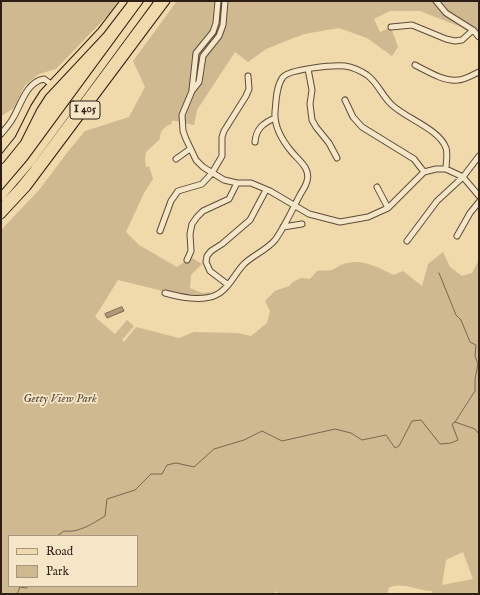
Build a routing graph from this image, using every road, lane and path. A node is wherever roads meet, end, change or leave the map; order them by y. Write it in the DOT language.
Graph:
graph roads {
  1 [pos="124,1"];
  2 [pos="149,1"];
  3 [pos="154,1"];
  4 [pos="159,1"];
  5 [pos="166,1"];
  6 [pos="218,1"];
  7 [pos="225,1"];
  8 [pos="436,1"];
  9 [pos="391,26"];
  10 [pos="473,30"];
  11 [pos="479,37"];
  12 [pos="415,66"];
  13 [pos="308,69"];
  14 [pos="479,72"];
  15 [pos="248,76"];
  16 [pos="51,84"];
  17 [pos="192,91"];
  18 [pos="345,100"];
  19 [pos="275,118"];
  20 [pos="1,134"];
  21 [pos="255,142"];
  22 [pos="190,149"];
  23 [pos="479,156"];
  24 [pos="337,158"];
  25 [pos="176,159"];
  26 [pos="1,160"];
  27 [pos="446,169"];
  28 [pos="424,172"];
  29 [pos="212,173"];
  30 [pos="463,177"];
  31 [pos="237,184"];
  32 [pos="377,187"];
  33 [pos="266,190"];
  34 [pos="479,196"];
  35 [pos="1,197"];
  36 [pos="1,202"];
  37 [pos="479,202"];
  38 [pos="294,205"];
  39 [pos="1,207"];
  40 [pos="388,208"];
  41 [pos="1,215"];
  42 [pos="302,224"];
  43 [pos="283,226"];
  44 [pos="160,231"];
  45 [pos="457,236"];
  46 [pos="407,241"];
  47 [pos="187,260"];
  48 [pos="227,284"];
  49 [pos="165,293"];
  1 -- 16 [label="main road"];
  2 -- 35 [label="highway, I 405"];
  3 -- 36 [label="highway"];
  4 -- 39 [label="highway"];
  5 -- 41 [label="highway, I 405"];
  6 -- 17 [label="street"];
  7 -- 17 [label="street"];
  8 -- 10 [label="street"];
  9 -- 10 [label="street"];
  10 -- 11 [label="street"];
  12 -- 14 [label="street"];
  13 -- 19 [label="street"];
  13 -- 24 [label="street"];
  13 -- 27 [label="street"];
  15 -- 29 [label="street"];
  16 -- 20 [label="street"];
  16 -- 26 [label="main road"];
  17 -- 22 [label="street"];
  18 -- 28 [label="street"];
  19 -- 21 [label="street"];
  19 -- 38 [label="street"];
  22 -- 25 [label="street"];
  22 -- 29 [label="street"];
  23 -- 30 [label="street"];
  27 -- 28 [label="street"];
  27 -- 30 [label="street"];
  28 -- 40 [label="street"];
  29 -- 31 [label="street"];
  29 -- 44 [label="street"];
  30 -- 34 [label="street"];
  30 -- 46 [label="street"];
  31 -- 33 [label="street"];
  31 -- 47 [label="street"];
  32 -- 40 [label="street"];
  33 -- 38 [label="street"];
  33 -- 48 [label="street"];
  37 -- 45 [label="street"];
  38 -- 40 [label="street"];
  38 -- 43 [label="street"];
  42 -- 43 [label="street"];
  43 -- 48 [label="street"];
  48 -- 49 [label="street"];
}
